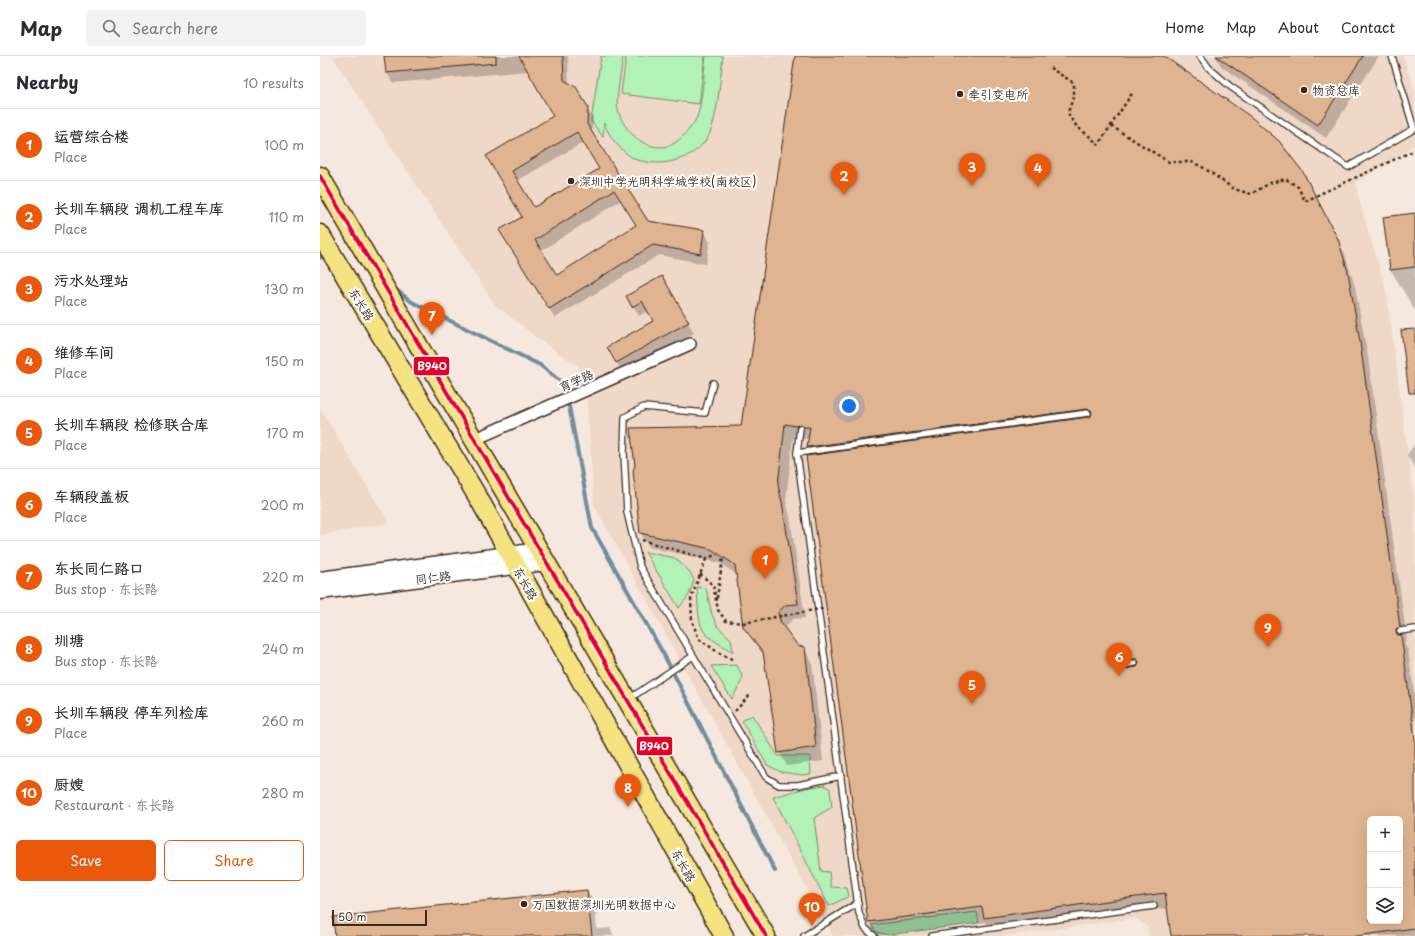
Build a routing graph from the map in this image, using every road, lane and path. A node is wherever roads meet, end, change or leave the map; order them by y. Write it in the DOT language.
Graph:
graph roads {
  1 [pos="1200,56"];
  2 [pos="1392,56"];
  3 [pos="1050,68"];
  4 [pos="1133,92"];
  5 [pos="1111,126"];
  6 [pos="1415,150"];
  7 [pos="320,176"];
  8 [pos="320,234"];
  9 [pos="690,344"];
  10 [pos="713,383"];
  11 [pos="1088,413"];
  12 [pos="800,428"];
  13 [pos="474,440"];
  14 [pos="797,453"];
  15 [pos="644,540"];
  16 [pos="717,554"];
  17 [pos="542,556"];
  18 [pos="723,557"];
  19 [pos="706,559"];
  20 [pos="513,561"];
  21 [pos="700,574"];
  22 [pos="390,576"];
  23 [pos="320,579"];
  24 [pos="320,592"];
  25 [pos="716,602"];
  26 [pos="825,608"];
  27 [pos="1415,629"];
  28 [pos="1400,631"];
  29 [pos="693,656"];
  30 [pos="732,659"];
  31 [pos="1135,663"];
  32 [pos="1122,665"];
  33 [pos="751,694"];
  34 [pos="627,701"];
  35 [pos="729,716"];
  36 [pos="841,776"];
  37 [pos="858,903"];
  38 [pos="1154,906"];
  39 [pos="724,936"];
  40 [pos="766,936"];
  41 [pos="804,936"];
  42 [pos="874,936"];
  43 [pos="932,936"];
  1 -- 2 [label="lane"];
  3 -- 5 [label="path"];
  4 -- 5 [label="path"];
  5 -- 6 [label="path, bridge"];
  7 -- 13 [label="main road"];
  8 -- 20 [label="main road, 东长路"];
  9 -- 13 [label="street, 育学路"];
  10 -- 29 [label="lane"];
  11 -- 14 [label="lane"];
  12 -- 14 [label="lane"];
  13 -- 17 [label="main road"];
  14 -- 36 [label="lane"];
  15 -- 19 [label="path"];
  16 -- 19 [label="path"];
  17 -- 20 [label="street, 同仁路"];
  17 -- 34 [label="main road"];
  18 -- 25 [label="path"];
  19 -- 21 [label="path"];
  20 -- 22 [label="street, 同仁路"];
  20 -- 39 [label="main road, 东长路"];
  21 -- 25 [label="path"];
  21 -- 30 [label="path"];
  22 -- 23 [label="street, 同仁路"];
  22 -- 24 [label="street, 同仁路"];
  25 -- 26 [label="path, bridge"];
  27 -- 28 [label="lane"];
  29 -- 34 [label="lane"];
  29 -- 35 [label="lane"];
  31 -- 32 [label="lane"];
  33 -- 35 [label="path"];
  34 -- 40 [label="main road"];
  35 -- 36 [label="lane"];
  36 -- 37 [label="lane"];
  37 -- 41 [label="lane"];
  37 -- 42 [label="lane"];
  38 -- 43 [label="lane"];
}
